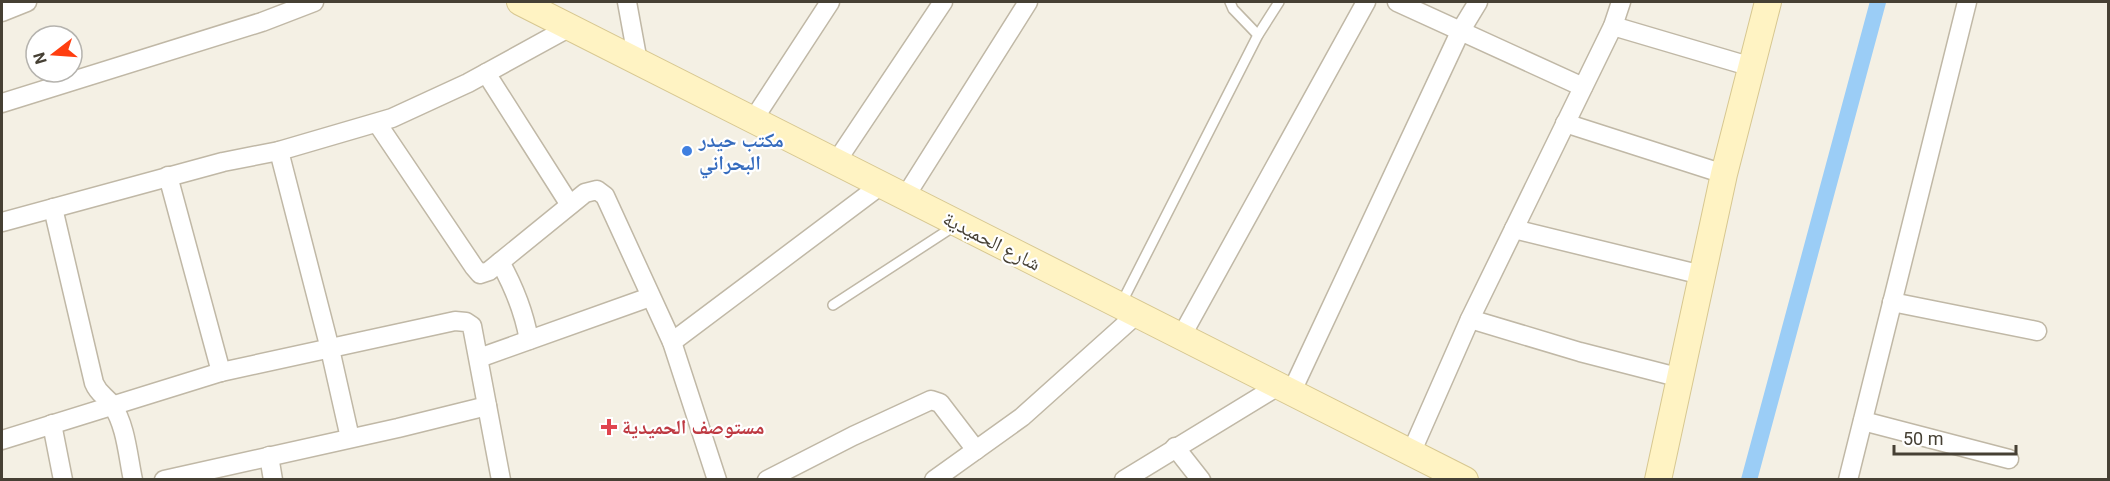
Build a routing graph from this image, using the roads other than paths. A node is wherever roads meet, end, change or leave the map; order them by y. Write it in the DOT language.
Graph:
graph roads {
  1 [pos="27,2"];
  2 [pos="314,2"];
  3 [pos="520,2"];
  4 [pos="627,2"];
  5 [pos="830,2"];
  6 [pos="943,2"];
  7 [pos="1028,2"];
  8 [pos="1230,2"];
  9 [pos="1279,2"];
  10 [pos="1366,2"];
  11 [pos="1397,2"];
  12 [pos="1478,2"];
  13 [pos="1621,2"];
  14 [pos="1768,2"];
  15 [pos="1967,2"];
  16 [pos="2,12"];
  17 [pos="1613,26"];
  18 [pos="570,27"];
  19 [pos="1461,30"];
  20 [pos="1258,35"];
  21 [pos="638,62"];
  22 [pos="1752,67"];
  23 [pos="486,73"];
  24 [pos="1583,87"];
  25 [pos="2,103"];
  26 [pos="753,120"];
  27 [pos="376,123"];
  28 [pos="1565,123"];
  29 [pos="279,151"];
  30 [pos="836,162"];
  31 [pos="1724,174"];
  32 [pos="168,176"];
  33 [pos="881,184"];
  34 [pos="905,197"];
  35 [pos="570,205"];
  36 [pos="53,208"];
  37 [pos="2,222"];
  38 [pos="958,224"];
  39 [pos="1514,229"];
  40 [pos="500,262"];
  41 [pos="1702,275"];
  42 [pos="650,297"];
  43 [pos="1892,302"];
  44 [pos="833,305"];
  45 [pos="1128,310"];
  46 [pos="1470,319"];
  47 [pos="2037,331"];
  48 [pos="1181,337"];
  49 [pos="529,340"];
  50 [pos="672,342"];
  51 [pos="330,349"];
  52 [pos="479,358"];
  53 [pos="221,372"];
  54 [pos="1681,378"];
  55 [pos="1285,389"];
  56 [pos="112,405"];
  57 [pos="487,406"];
  58 [pos="1863,421"];
  59 [pos="52,424"];
  60 [pos="350,438"];
  61 [pos="2,440"];
  62 [pos="1175,447"];
  63 [pos="976,450"];
  64 [pos="1411,453"];
  65 [pos="269,456"];
  66 [pos="2009,459"];
  67 [pos="63,480"];
  68 [pos="133,480"];
  69 [pos="164,480"];
  70 [pos="273,480"];
  71 [pos="501,480"];
  72 [pos="717,480"];
  73 [pos="767,480"];
  74 [pos="934,480"];
  75 [pos="1124,480"];
  76 [pos="1201,480"];
  77 [pos="1465,480"];
  78 [pos="1658,480"];
  79 [pos="1848,480"];
  1 -- 16 [label="street"];
  2 -- 25 [label="street"];
  3 -- 18 [label="street, شارع الحميدية"];
  4 -- 21 [label="street"];
  5 -- 26 [label="street"];
  6 -- 30 [label="street"];
  7 -- 34 [label="street"];
  8 -- 20 [label="lane"];
  9 -- 20 [label="lane"];
  10 -- 48 [label="street"];
  11 -- 19 [label="street"];
  12 -- 19 [label="street"];
  13 -- 17 [label="street"];
  14 -- 22 [label="street"];
  15 -- 43 [label="street"];
  17 -- 22 [label="street"];
  17 -- 24 [label="street"];
  18 -- 21 [label="street, شارع الحميدية"];
  18 -- 23 [label="street"];
  19 -- 24 [label="street"];
  19 -- 55 [label="street"];
  20 -- 45 [label="lane"];
  21 -- 26 [label="street, شارع الحميدية"];
  22 -- 31 [label="street"];
  23 -- 27 [label="street"];
  23 -- 35 [label="street"];
  24 -- 28 [label="street"];
  26 -- 30 [label="street, شارع الحميدية"];
  27 -- 29 [label="street"];
  27 -- 40 [label="street"];
  28 -- 31 [label="street"];
  28 -- 39 [label="street"];
  29 -- 32 [label="street"];
  29 -- 51 [label="street"];
  30 -- 33 [label="street, شارع الحميدية"];
  31 -- 41 [label="street"];
  32 -- 36 [label="street"];
  32 -- 53 [label="street"];
  33 -- 34 [label="street, شارع الحميدية"];
  33 -- 50 [label="street"];
  34 -- 38 [label="street, شارع الحميدية"];
  35 -- 40 [label="street"];
  35 -- 42 [label="street"];
  36 -- 37 [label="street"];
  36 -- 56 [label="street"];
  38 -- 44 [label="lane"];
  38 -- 45 [label="street, شارع الحميدية"];
  39 -- 41 [label="street"];
  39 -- 46 [label="street"];
  40 -- 49 [label="street"];
  41 -- 54 [label="street"];
  42 -- 49 [label="street"];
  42 -- 50 [label="street"];
  43 -- 47 [label="street"];
  43 -- 58 [label="street"];
  45 -- 48 [label="street, شارع الحميدية"];
  45 -- 63 [label="street"];
  46 -- 54 [label="street"];
  46 -- 64 [label="street"];
  48 -- 55 [label="street, شارع الحميدية"];
  49 -- 52 [label="street"];
  50 -- 72 [label="street"];
  51 -- 52 [label="street"];
  51 -- 53 [label="street"];
  51 -- 60 [label="street"];
  52 -- 57 [label="street"];
  53 -- 56 [label="street"];
  54 -- 78 [label="street"];
  55 -- 62 [label="street"];
  55 -- 64 [label="street, شارع الحميدية"];
  56 -- 59 [label="street"];
  56 -- 68 [label="street"];
  57 -- 60 [label="street"];
  57 -- 71 [label="street"];
  58 -- 66 [label="street"];
  58 -- 79 [label="street"];
  59 -- 61 [label="street"];
  59 -- 67 [label="street"];
  60 -- 65 [label="street"];
  62 -- 75 [label="street"];
  62 -- 76 [label="street"];
  63 -- 73 [label="street"];
  63 -- 74 [label="street"];
  64 -- 77 [label="street, شارع الحميدية"];
  65 -- 69 [label="street"];
  65 -- 70 [label="street"];
}
